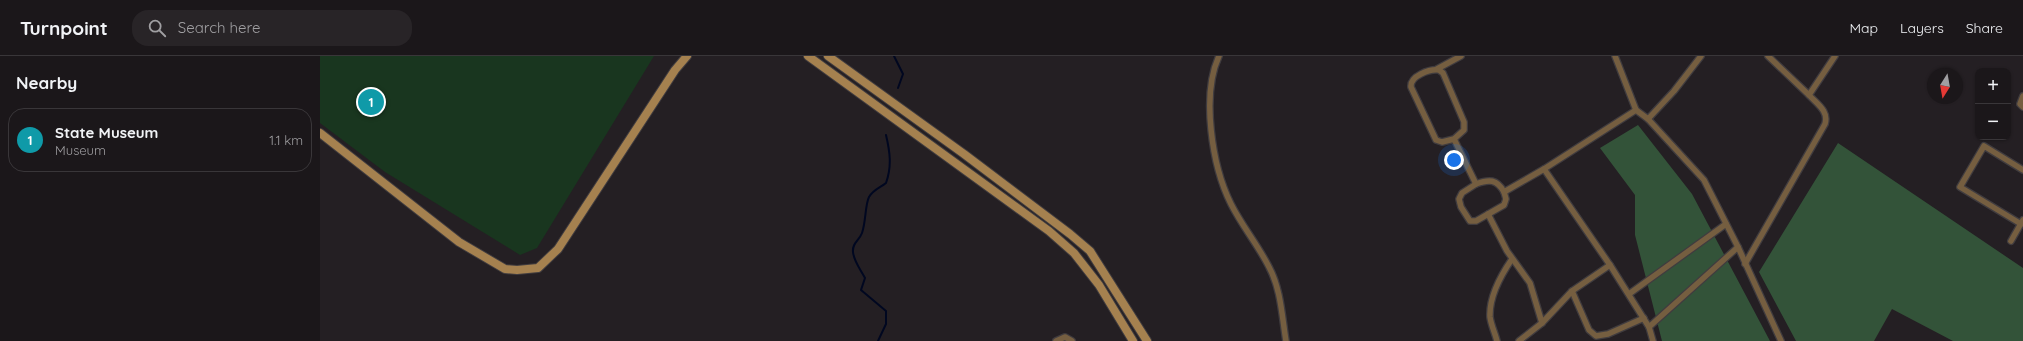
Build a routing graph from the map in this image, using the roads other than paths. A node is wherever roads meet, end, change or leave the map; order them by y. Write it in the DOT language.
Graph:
graph roads {
  1 [pos="681,56"];
  2 [pos="687,56"];
  3 [pos="808,56"];
  4 [pos="828,56"];
  5 [pos="1219,56"];
  6 [pos="1461,56"];
  7 [pos="1615,56"];
  8 [pos="1701,56"];
  9 [pos="1768,56"];
  10 [pos="1835,56"];
  11 [pos="1438,69"];
  12 [pos="675,70"];
  13 [pos="1809,96"];
  14 [pos="2023,96"];
  15 [pos="2023,107"];
  16 [pos="1636,110"];
  17 [pos="1648,119"];
  18 [pos="320,133"];
  19 [pos="1454,139"];
  20 [pos="1544,169"];
  21 [pos="2023,170"];
  22 [pos="1476,184"];
  23 [pos="1504,192"];
  24 [pos="1488,214"];
  25 [pos="2022,222"];
  26 [pos="1726,224"];
  27 [pos="2011,241"];
  28 [pos="1738,247"];
  29 [pos="1512,259"];
  30 [pos="1745,264"];
  31 [pos="1610,265"];
  32 [pos="1572,291"];
  33 [pos="1629,294"];
  34 [pos="1644,318"];
  35 [pos="1542,323"];
  36 [pos="1649,326"];
  37 [pos="1056,341"];
  38 [pos="1072,341"];
  39 [pos="1133,341"];
  40 [pos="1147,341"];
  41 [pos="1286,341"];
  42 [pos="1497,341"];
  43 [pos="1519,341"];
  44 [pos="1653,341"];
  45 [pos="1781,341"];
  1 -- 12 [label="main road"];
  2 -- 12 [label="main road"];
  3 -- 39 [label="main road"];
  4 -- 40 [label="main road"];
  5 -- 41 [label="street"];
  6 -- 11 [label="street"];
  7 -- 16 [label="street"];
  8 -- 17 [label="street"];
  9 -- 13 [label="street"];
  10 -- 13 [label="street"];
  11 -- 19 [label="street"];
  11 -- 19 [label="street"];
  12 -- 18 [label="main road"];
  13 -- 30 [label="street"];
  14 -- 15 [label="street"];
  16 -- 17 [label="street"];
  16 -- 20 [label="street"];
  17 -- 26 [label="street"];
  19 -- 22 [label="street"];
  20 -- 23 [label="street"];
  20 -- 31 [label="street"];
  21 -- 25 [label="street"];
  22 -- 23 [label="street"];
  22 -- 24 [label="street"];
  23 -- 24 [label="street"];
  24 -- 29 [label="street"];
  25 -- 27 [label="street"];
  26 -- 28 [label="street"];
  26 -- 33 [label="street"];
  28 -- 30 [label="street"];
  28 -- 36 [label="street"];
  29 -- 35 [label="street"];
  29 -- 42 [label="street"];
  30 -- 45 [label="street"];
  31 -- 32 [label="street"];
  31 -- 33 [label="street"];
  32 -- 34 [label="street"];
  32 -- 35 [label="street"];
  33 -- 34 [label="street"];
  34 -- 36 [label="street"];
  35 -- 43 [label="street"];
  36 -- 44 [label="street"];
  37 -- 38 [label="street"];
}
